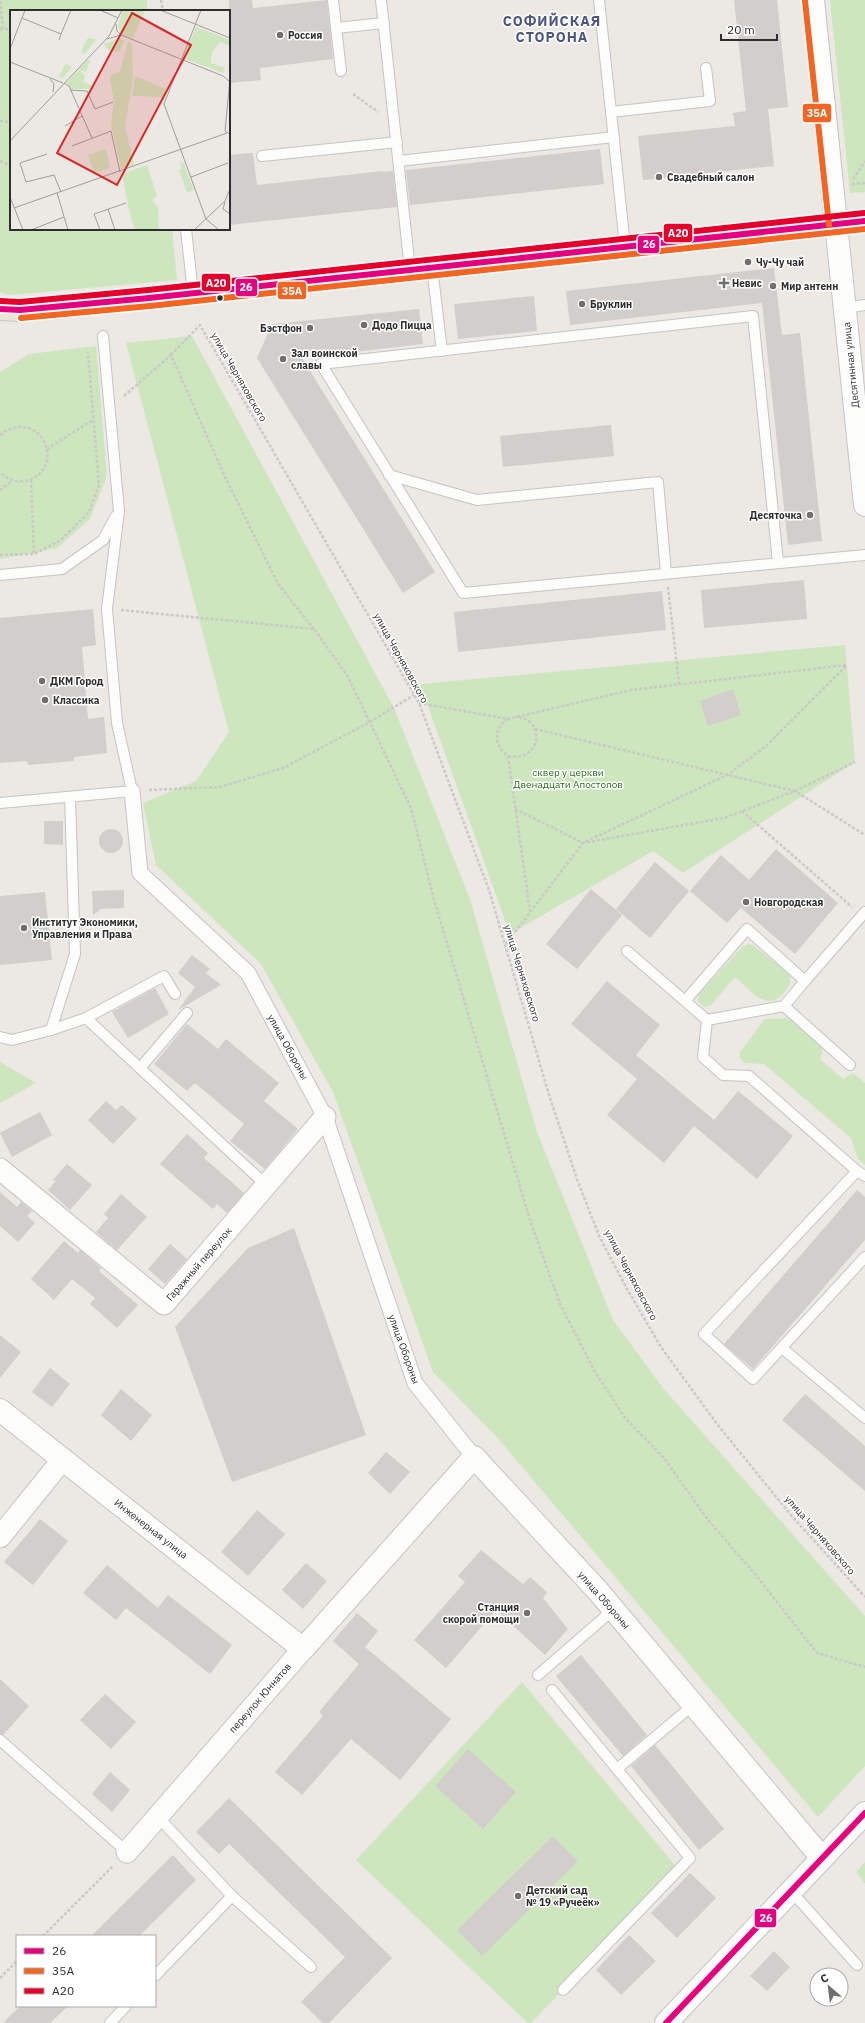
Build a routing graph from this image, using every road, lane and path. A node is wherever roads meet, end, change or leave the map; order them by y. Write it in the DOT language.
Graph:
graph roads {
  1 [pos="162,0"];
  2 [pos="333,0"];
  3 [pos="381,0"];
  4 [pos="599,0"];
  5 [pos="813,0"];
  6 [pos="0,1"];
  7 [pos="163,10"];
  8 [pos="384,23"];
  9 [pos="336,28"];
  10 [pos="1,29"];
  11 [pos="706,68"];
  12 [pos="341,71"];
  13 [pos="353,94"];
  14 [pos="611,112"];
  15 [pos="0,121"];
  16 [pos="10,122"];
  17 [pos="395,124"];
  18 [pos="614,138"];
  19 [pos="397,142"];
  20 [pos="262,156"];
  21 [pos="0,161"];
  22 [pos="399,161"];
  23 [pos="865,161"];
  24 [pos="10,166"];
  25 [pos="865,183"];
  26 [pos="865,221"];
  27 [pos="837,224"];
  28 [pos="186,230"];
  29 [pos="625,246"];
  30 [pos="432,267"];
  31 [pos="410,270"];
  32 [pos="193,293"];
  33 [pos="855,307"];
  34 [pos="10,310"];
  35 [pos="0,320"];
  36 [pos="103,336"];
  37 [pos="88,345"];
  38 [pos="442,351"];
  39 [pos="171,355"];
  40 [pos="110,409"];
  41 [pos="93,420"];
  42 [pos="0,435"];
  43 [pos="47,449"];
  44 [pos="0,472"];
  45 [pos="389,475"];
  46 [pos="31,480"];
  47 [pos="13,481"];
  48 [pos="0,490"];
  49 [pos="865,505"];
  50 [pos="119,511"];
  51 [pos="34,554"];
  52 [pos="0,555"];
  53 [pos="865,555"];
  54 [pos="778,562"];
  55 [pos="666,573"];
  56 [pos="0,575"];
  57 [pos="107,609"];
  58 [pos="314,629"];
  59 [pos="678,684"];
  60 [pos="414,695"];
  61 [pos="419,702"];
  62 [pos="508,719"];
  63 [pos="370,722"];
  64 [pos="535,729"];
  65 [pos="508,756"];
  66 [pos="855,762"];
  67 [pos="727,775"];
  68 [pos="132,791"];
  69 [pos="795,791"];
  70 [pos="70,797"];
  71 [pos="0,802"];
  72 [pos="515,809"];
  73 [pos="742,811"];
  74 [pos="865,835"];
  75 [pos="583,843"];
  76 [pos="530,912"];
  77 [pos="863,914"];
  78 [pos="506,944"];
  79 [pos="628,952"];
  80 [pos="805,980"];
  81 [pos="175,994"];
  82 [pos="685,1001"];
  83 [pos="784,1006"];
  84 [pos="187,1013"];
  85 [pos="86,1018"];
  86 [pos="707,1020"];
  87 [pos="51,1030"];
  88 [pos="0,1037"];
  89 [pos="850,1065"];
  90 [pos="141,1067"];
  91 [pos="325,1117"];
  92 [pos="0,1169"];
  93 [pos="861,1173"];
  94 [pos="266,1185"];
  95 [pos="865,1258"];
  96 [pos="782,1348"];
  97 [pos="0,1410"];
  98 [pos="865,1418"];
  99 [pos="474,1457"];
  100 [pos="63,1459"];
  101 [pos="0,1537"];
  102 [pos="865,1598"];
  103 [pos="614,1609"];
  104 [pos="302,1649"];
  105 [pos="865,1667"];
  106 [pos="538,1675"];
  107 [pos="552,1690"];
  108 [pos="694,1705"];
  109 [pos="0,1740"];
  110 [pos="617,1769"];
  111 [pos="865,1813"];
  112 [pos="158,1817"];
  113 [pos="127,1852"];
  114 [pos="822,1858"];
  115 [pos="791,1891"];
  116 [pos="232,1896"];
  117 [pos="44,1935"];
  118 [pos="16,1963"];
  119 [pos="857,1964"];
  120 [pos="311,1966"];
  121 [pos="156,1975"];
  122 [pos="0,1978"];
  123 [pos="563,1990"];
  124 [pos="125,2007"];
  125 [pos="110,2023"];
  126 [pos="666,2023"];
  1 -- 7 [label="path"];
  2 -- 9 [label="lane"];
  3 -- 8 [label="lane"];
  4 -- 14 [label="lane"];
  5 -- 27 [label="street, Десятинная улица"];
  6 -- 10 [label="path"];
  8 -- 9 [label="lane"];
  8 -- 17 [label="lane"];
  9 -- 12 [label="lane"];
  11 -- 14 [label="lane"];
  13 -- 17 [label="path"];
  14 -- 18 [label="lane"];
  15 -- 16 [label="path"];
  17 -- 19 [label="lane"];
  18 -- 22 [label="lane"];
  18 -- 29 [label="lane"];
  19 -- 20 [label="lane"];
  19 -- 22 [label="lane"];
  21 -- 24 [label="path"];
  22 -- 31 [label="lane"];
  23 -- 25 [label="path"];
  26 -- 27 [label="main road"];
  27 -- 29 [label="main road"];
  27 -- 33 [label="street, Десятинная улица"];
  28 -- 32 [label="lane"];
  29 -- 30 [label="main road"];
  30 -- 31 [label="main road"];
  30 -- 38 [label="lane"];
  31 -- 32 [label="main road"];
  32 -- 34 [label="main road"];
  33 -- 49 [label="street, Десятинная улица"];
  34 -- 35 [label="main road"];
  36 -- 40 [label="lane"];
  37 -- 41 [label="path"];
  38 -- 45 [label="lane"];
  38 -- 54 [label="lane"];
  39 -- 40 [label="path"];
  39 -- 58 [label="path"];
  39 -- 60 [label="path, улица Черняховского"];
  40 -- 50 [label="lane"];
  41 -- 43 [label="path"];
  41 -- 51 [label="path"];
  42 -- 43 [label="path"];
  43 -- 46 [label="path"];
  44 -- 47 [label="path"];
  45 -- 55 [label="lane"];
  45 -- 55 [label="lane"];
  46 -- 47 [label="path"];
  46 -- 51 [label="path"];
  47 -- 48 [label="path"];
  50 -- 56 [label="lane"];
  50 -- 57 [label="lane"];
  51 -- 52 [label="path"];
  53 -- 54 [label="lane"];
  54 -- 55 [label="lane"];
  55 -- 59 [label="path"];
  57 -- 58 [label="path"];
  57 -- 68 [label="lane"];
  58 -- 63 [label="path"];
  59 -- 62 [label="path"];
  59 -- 67 [label="path"];
  60 -- 61 [label="path, улица Черняховского"];
  60 -- 63 [label="path"];
  61 -- 62 [label="path"];
  61 -- 78 [label="path, улица Черняховского"];
  62 -- 64 [label="path"];
  62 -- 65 [label="path"];
  63 -- 68 [label="path"];
  63 -- 105 [label="path"];
  64 -- 65 [label="path"];
  64 -- 67 [label="path"];
  65 -- 72 [label="path"];
  66 -- 69 [label="path"];
  67 -- 69 [label="path"];
  67 -- 75 [label="path"];
  68 -- 70 [label="lane"];
  68 -- 91 [label="street, улица Обороны"];
  69 -- 73 [label="path"];
  69 -- 74 [label="path"];
  70 -- 71 [label="lane"];
  70 -- 87 [label="lane"];
  72 -- 75 [label="path"];
  72 -- 76 [label="path"];
  73 -- 75 [label="path"];
  73 -- 77 [label="path"];
  75 -- 76 [label="path"];
  76 -- 78 [label="path"];
  77 -- 80 [label="lane"];
  78 -- 102 [label="path, улица Черняховского"];
  79 -- 82 [label="lane"];
  80 -- 82 [label="lane"];
  80 -- 83 [label="lane"];
  81 -- 85 [label="lane"];
  82 -- 86 [label="lane"];
  83 -- 86 [label="lane"];
  83 -- 89 [label="lane"];
  84 -- 90 [label="lane"];
  85 -- 87 [label="lane"];
  85 -- 90 [label="lane"];
  86 -- 93 [label="lane"];
  87 -- 88 [label="lane"];
  90 -- 94 [label="lane"];
  91 -- 94 [label="street, Гаражный переулок"];
  91 -- 99 [label="street, улица Обороны"];
  92 -- 94 [label="street, Гаражный переулок"];
  93 -- 96 [label="lane"];
  95 -- 96 [label="lane"];
  96 -- 98 [label="lane"];
  97 -- 100 [label="street, Инженерная улица"];
  99 -- 103 [label="street, улица Обороны"];
  99 -- 104 [label="street, переулок Юннатов"];
  100 -- 101 [label="street"];
  100 -- 104 [label="street, Инженерная улица"];
  103 -- 106 [label="lane"];
  103 -- 108 [label="street, улица Обороны"];
  104 -- 112 [label="street, переулок Юннатов"];
  107 -- 110 [label="lane"];
  108 -- 110 [label="lane"];
  108 -- 114 [label="street, улица Обороны"];
  109 -- 113 [label="lane"];
  110 -- 123 [label="lane"];
  111 -- 114 [label="street"];
  112 -- 113 [label="street, переулок Юннатов"];
  112 -- 116 [label="lane"];
  113 -- 117 [label="path"];
  114 -- 115 [label="street"];
  115 -- 119 [label="lane"];
  115 -- 126 [label="street"];
  116 -- 120 [label="lane"];
  116 -- 121 [label="lane"];
  118 -- 122 [label="path"];
  124 -- 125 [label="lane"];
}
